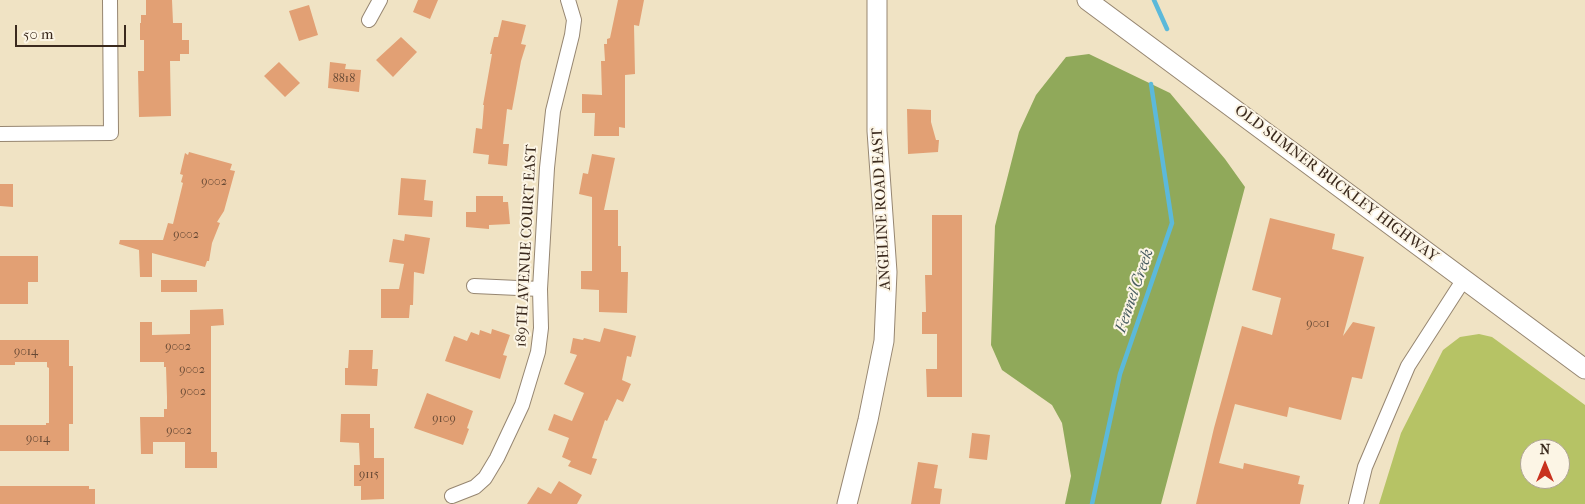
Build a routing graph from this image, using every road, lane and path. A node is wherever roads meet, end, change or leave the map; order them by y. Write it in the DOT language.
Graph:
graph roads {
  1 [pos="110,0"];
  2 [pos="380,0"];
  3 [pos="568,0"];
  4 [pos="877,0"];
  5 [pos="1087,0"];
  6 [pos="369,20"];
  7 [pos="0,134"];
  8 [pos="1464,279"];
  9 [pos="474,286"];
  10 [pos="540,289"];
  11 [pos="1585,369"];
  12 [pos="452,496"];
  13 [pos="847,504"];
  14 [pos="1356,504"];
  1 -- 7 [label="street"];
  2 -- 6 [label="street"];
  3 -- 10 [label="street, 189TH AVENUE COURT EAST"];
  4 -- 13 [label="street, ANGELINE ROAD EAST"];
  5 -- 8 [label="street, OLD SUMNER BUCKLEY HIGHWAY"];
  8 -- 11 [label="street, OLD SUMNER BUCKLEY HIGHWAY"];
  8 -- 14 [label="street"];
  9 -- 10 [label="street"];
  10 -- 12 [label="street, 189TH AVENUE COURT EAST"];
}
